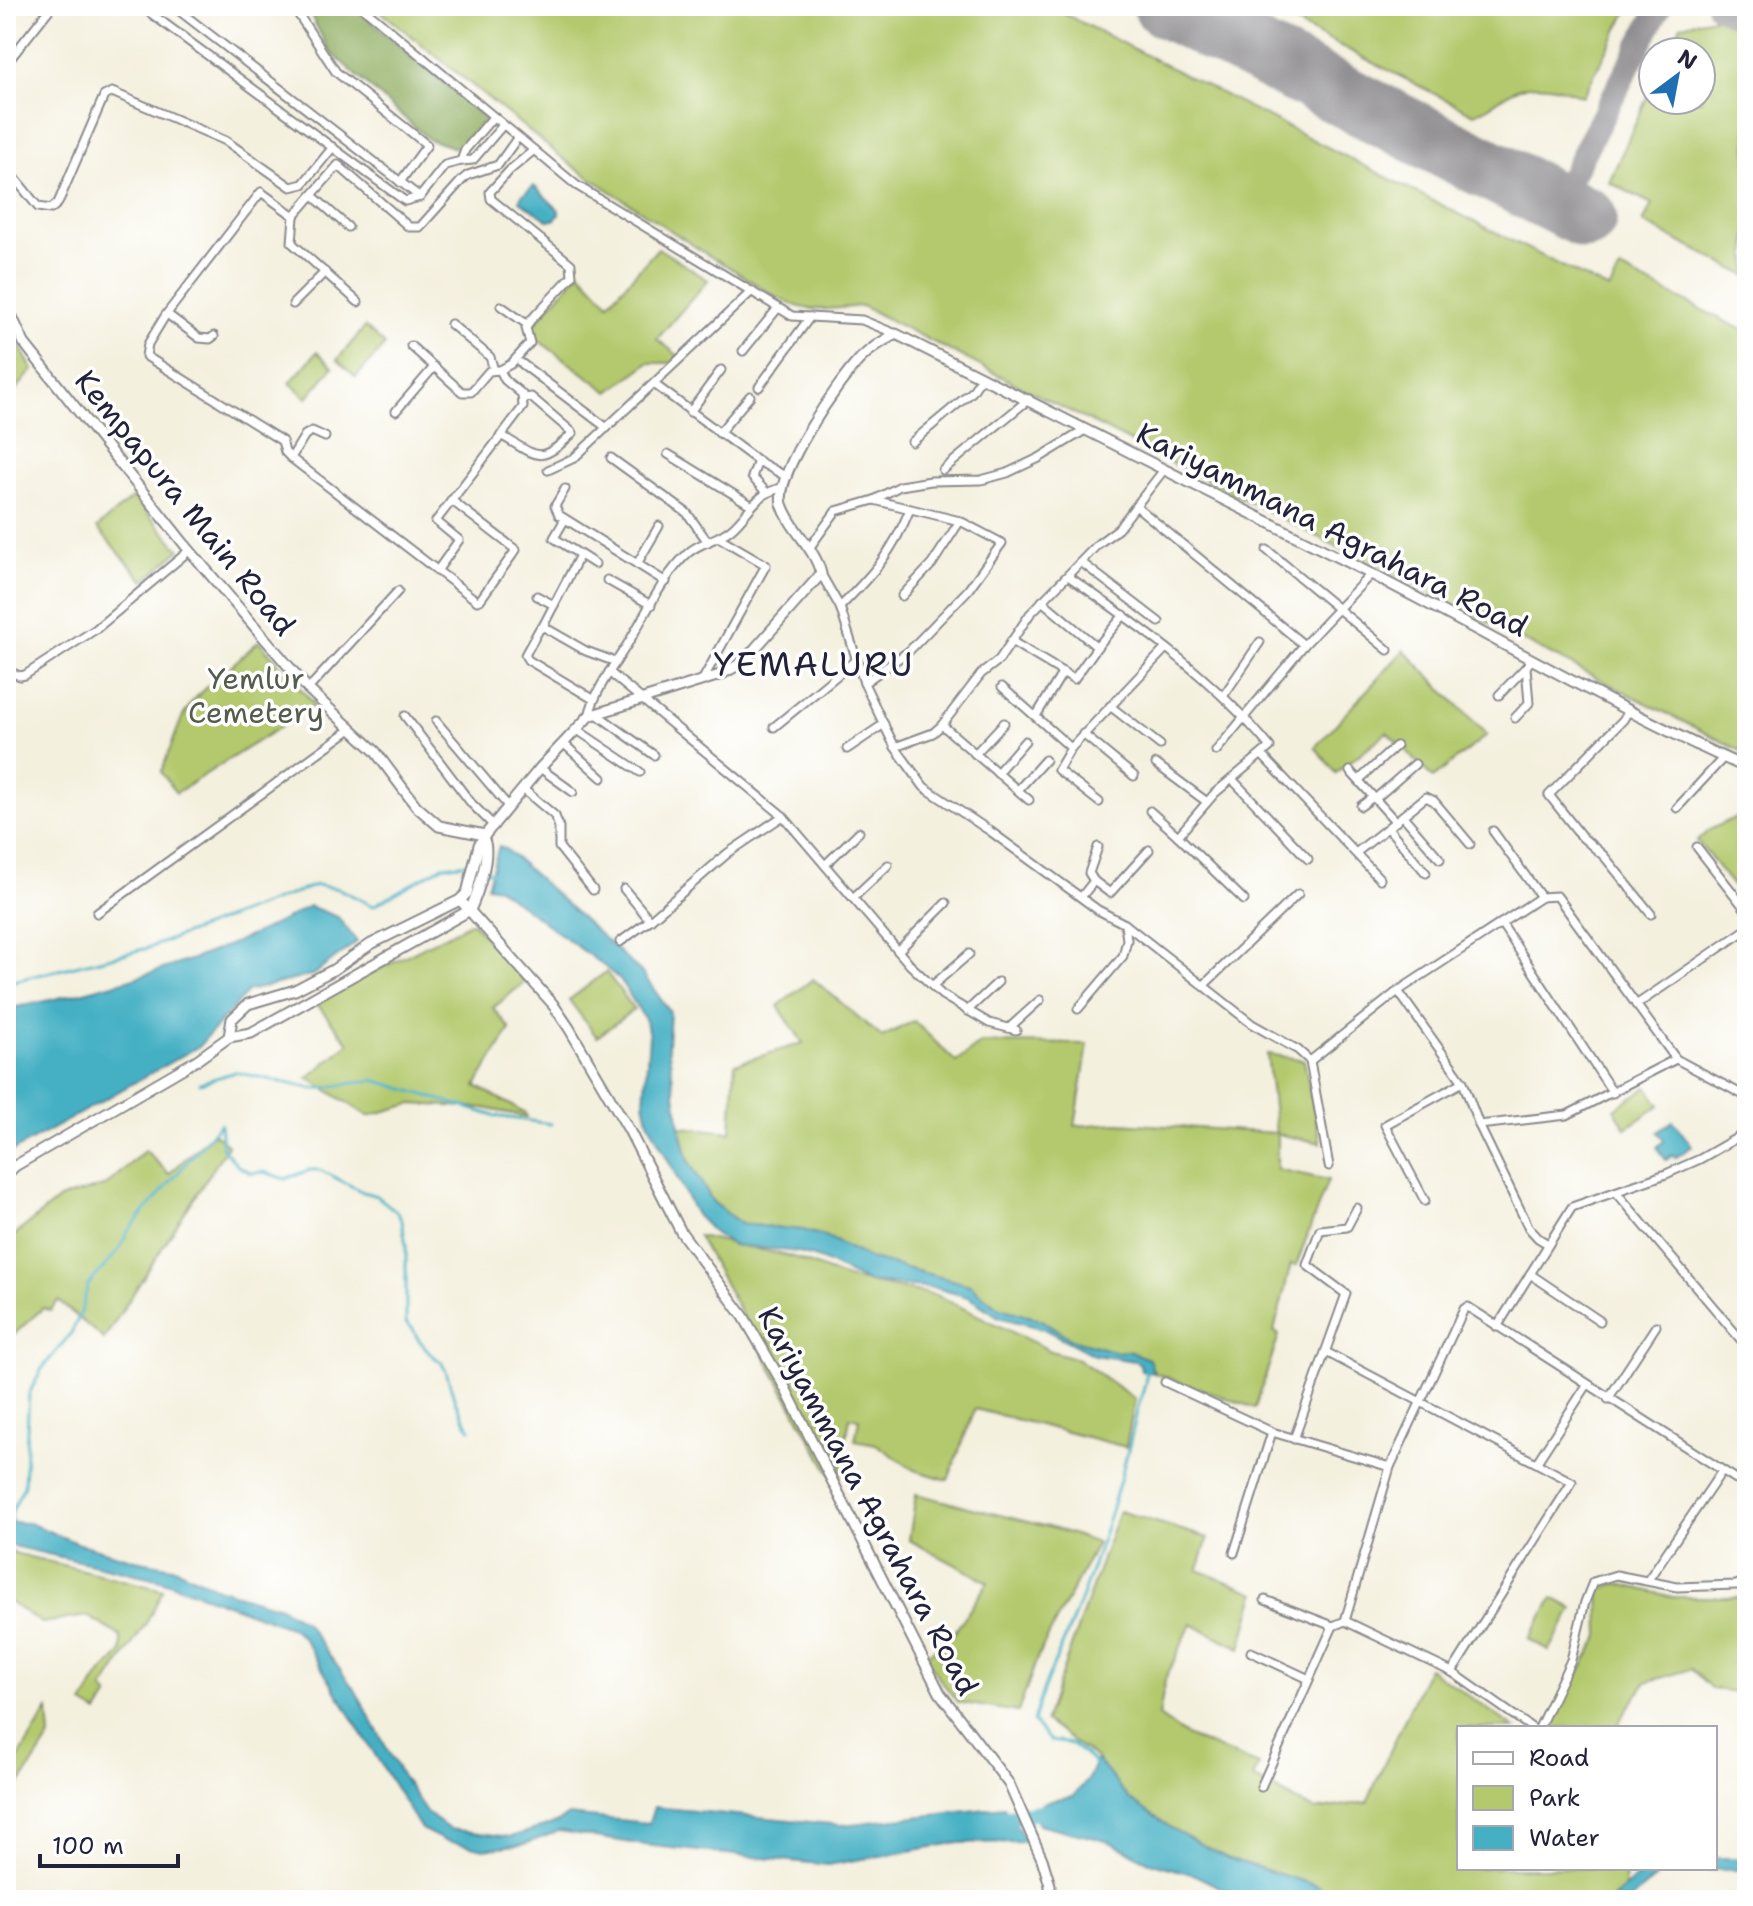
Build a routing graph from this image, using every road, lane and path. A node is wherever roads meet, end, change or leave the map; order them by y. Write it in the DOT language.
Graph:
graph roads {
  1 [pos="52,6"];
  2 [pos="141,6"];
  3 [pos="173,6"];
  4 [pos="293,6"];
  5 [pos="361,6"];
  6 [pos="6,64"];
  7 [pos="493,117"];
  8 [pos="503,125"];
  9 [pos="518,137"];
  10 [pos="333,147"];
  11 [pos="534,150"];
  12 [pos="461,161"];
  13 [pos="498,165"];
  14 [pos="6,167"];
  15 [pos="505,176"];
  16 [pos="400,182"];
  17 [pos="312,195"];
  18 [pos="420,197"];
  19 [pos="294,216"];
  20 [pos="348,227"];
  21 [pos="325,272"];
  22 [pos="752,291"];
  23 [pos="358,302"];
  24 [pos="6,304"];
  25 [pos="293,304"];
  26 [pos="501,306"];
  27 [pos="778,308"];
  28 [pos="167,314"];
  29 [pos="810,317"];
  30 [pos="451,324"];
  31 [pos="528,325"];
  32 [pos="896,334"];
  33 [pos="214,336"];
  34 [pos="411,346"];
  35 [pos="743,351"];
  36 [pos="521,363"];
  37 [pos="434,367"];
  38 [pos="497,370"];
  39 [pos="721,370"];
  40 [pos="982,377"];
  41 [pos="654,384"];
  42 [pos="759,387"];
  43 [pos="750,396"];
  44 [pos="524,398"];
  45 [pos="1029,399"];
  46 [pos="396,411"];
  47 [pos="690,412"];
  48 [pos="607,428"];
  49 [pos="1085,430"];
  50 [pos="719,433"];
  51 [pos="501,435"];
  52 [pos="325,437"];
  53 [pos="912,442"];
  54 [pos="668,454"];
  55 [pos="291,458"];
  56 [pos="611,458"];
  57 [pos="758,461"];
  58 [pos="548,470"];
  59 [pos="943,470"];
  60 [pos="1163,471"];
  61 [pos="787,477"];
  62 [pos="782,488"];
  63 [pos="565,489"];
  64 [pos="766,492"];
  65 [pos="451,500"];
  66 [pos="874,500"];
  67 [pos="751,505"];
  68 [pos="1136,506"];
  69 [pos="910,509"];
  70 [pos="565,519"];
  71 [pos="960,521"];
  72 [pos="659,526"];
  73 [pos="720,538"];
  74 [pos="708,542"];
  75 [pos="810,547"];
  76 [pos="190,550"];
  77 [pos="1267,550"];
  78 [pos="580,555"];
  79 [pos="1081,562"];
  80 [pos="595,564"];
  81 [pos="637,564"];
  82 [pos="437,571"];
  83 [pos="821,574"];
  84 [pos="1371,574"];
  85 [pos="1068,576"];
  86 [pos="607,580"];
  87 [pos="666,582"];
  88 [pos="398,591"];
  89 [pos="537,596"];
  90 [pos="902,596"];
  91 [pos="1042,601"];
  92 [pos="554,605"];
  93 [pos="651,605"];
  94 [pos="840,607"];
  95 [pos="1339,609"];
  96 [pos="1124,615"];
  97 [pos="1159,622"];
  98 [pos="542,628"];
  99 [pos="1011,641"];
  100 [pos="1260,642"];
  101 [pos="1304,645"];
  102 [pos="1097,647"];
  103 [pos="1166,648"];
  104 [pos="1388,650"];
  105 [pos="857,659"];
  106 [pos="616,662"];
  107 [pos="1529,663"];
  108 [pos="6,670"];
  109 [pos="609,672"];
  110 [pos="1063,672"];
  111 [pos="702,681"];
  112 [pos="864,683"];
  113 [pos="1002,687"];
  114 [pos="308,689"];
  115 [pos="1224,695"];
  116 [pos="1499,695"];
  117 [pos="593,699"];
  118 [pos="641,700"];
  119 [pos="1110,706"];
  120 [pos="1629,710"];
  121 [pos="592,714"];
  122 [pos="405,716"];
  123 [pos="1036,716"];
  124 [pos="1244,716"];
  125 [pos="1515,718"];
  126 [pos="436,721"];
  127 [pos="1004,723"];
  128 [pos="884,724"];
  129 [pos="942,725"];
  130 [pos="774,727"];
  131 [pos="351,729"];
  132 [pos="576,729"];
  133 [pos="1083,734"];
  134 [pos="1025,741"];
  135 [pos="563,743"];
  136 [pos="1160,745"];
  137 [pos="1396,746"];
  138 [pos="895,747"];
  139 [pos="1071,748"];
  140 [pos="847,749"];
  141 [pos="1216,751"];
  142 [pos="975,754"];
  143 [pos="654,755"];
  144 [pos="1262,755"];
  145 [pos="1724,757"];
  146 [pos="1045,760"];
  147 [pos="1156,764"];
  148 [pos="1415,764"];
  149 [pos="540,768"];
  150 [pos="1747,768"];
  151 [pos="1350,771"];
  152 [pos="640,772"];
  153 [pos="997,773"];
  154 [pos="1134,776"];
  155 [pos="602,778"];
  156 [pos="1232,779"];
  157 [pos="1359,780"];
  158 [pos="523,789"];
  159 [pos="1018,790"];
  160 [pos="573,792"];
  161 [pos="1374,798"];
  162 [pos="1029,800"];
  163 [pos="1099,802"];
  164 [pos="1207,802"];
  165 [pos="508,806"];
  166 [pos="1361,806"];
  167 [pos="1677,808"];
  168 [pos="1150,811"];
  169 [pos="783,816"];
  170 [pos="1399,819"];
  171 [pos="494,826"];
  172 [pos="1388,828"];
  173 [pos="1493,831"];
  174 [pos="859,832"];
  175 [pos="1177,834"];
  176 [pos="484,842"];
  177 [pos="1470,844"];
  178 [pos="1098,847"];
  179 [pos="1697,847"];
  180 [pos="1149,850"];
  181 [pos="1357,852"];
  182 [pos="1308,859"];
  183 [pos="1440,859"];
  184 [pos="825,865"];
  185 [pos="888,865"];
  186 [pos="1426,873"];
  187 [pos="1380,879"];
  188 [pos="1094,881"];
  189 [pos="624,889"];
  190 [pos="593,890"];
  191 [pos="1298,894"];
  192 [pos="1082,896"];
  193 [pos="468,897"];
  194 [pos="1541,897"];
  195 [pos="853,898"];
  196 [pos="1244,900"];
  197 [pos="946,903"];
  198 [pos="470,910"];
  199 [pos="1747,911"];
  200 [pos="97,913"];
  201 [pos="1651,914"];
  202 [pos="650,920"];
  203 [pos="1501,923"];
  204 [pos="1125,924"];
  205 [pos="1747,929"];
  206 [pos="620,942"];
  207 [pos="898,951"];
  208 [pos="969,954"];
  209 [pos="998,982"];
  210 [pos="1204,985"];
  211 [pos="932,986"];
  212 [pos="1398,991"];
  213 [pos="1040,1000"];
  214 [pos="1636,1005"];
  215 [pos="1078,1009"];
  216 [pos="967,1011"];
  217 [pos="229,1037"];
  218 [pos="1676,1059"];
  219 [pos="1310,1061"];
  220 [pos="1463,1082"];
  221 [pos="1747,1084"];
  222 [pos="1613,1093"];
  223 [pos="1744,1094"];
  224 [pos="1479,1125"];
  225 [pos="1747,1132"];
  226 [pos="1329,1166"];
  227 [pos="6,1175"];
  228 [pos="1616,1192"];
  229 [pos="1425,1201"];
  230 [pos="1357,1208"];
  231 [pos="1548,1244"];
  232 [pos="1530,1274"];
  233 [pos="1600,1321"];
  234 [pos="1656,1326"];
  235 [pos="1497,1327"];
  236 [pos="1747,1347"];
  237 [pos="1326,1352"];
  238 [pos="1165,1382"];
  239 [pos="1587,1385"];
  240 [pos="1608,1399"];
  241 [pos="1423,1402"];
  242 [pos="1272,1432"];
  243 [pos="1294,1439"];
  244 [pos="1537,1462"];
  245 [pos="1390,1467"];
  246 [pos="1722,1471"];
  247 [pos="1747,1486"];
  248 [pos="1234,1553"];
  249 [pos="1648,1580"];
  250 [pos="1747,1581"];
  251 [pos="1265,1600"];
  252 [pos="1345,1621"];
  253 [pos="1333,1626"];
  254 [pos="1251,1652"];
  255 [pos="1452,1672"];
  256 [pos="1309,1679"];
  257 [pos="1529,1726"];
  258 [pos="1540,1726"];
  259 [pos="1261,1787"];
  260 [pos="1050,1900"];
  1 -- 6 [label="street"];
  2 -- 10 [label="street"];
  3 -- 16 [label="street"];
  4 -- 16 [label="street"];
  5 -- 7 [label="street, Kariyammana Agrahara Road"];
  7 -- 8 [label="street, Kariyammana Agrahara Road"];
  7 -- 12 [label="street"];
  8 -- 9 [label="street, Kariyammana Agrahara Road"];
  8 -- 12 [label="street"];
  9 -- 11 [label="street, Kariyammana Agrahara Road"];
  9 -- 13 [label="street"];
  10 -- 14 [label="street"];
  10 -- 18 [label="street"];
  11 -- 15 [label="street"];
  11 -- 22 [label="street, Kariyammana Agrahara Road"];
  12 -- 18 [label="street"];
  13 -- 15 [label="street"];
  13 -- 17 [label="street"];
  15 -- 31 [label="street"];
  16 -- 18 [label="street"];
  17 -- 19 [label="street"];
  17 -- 20 [label="street"];
  19 -- 21 [label="street"];
  19 -- 28 [label="street"];
  21 -- 23 [label="street"];
  21 -- 25 [label="street"];
  22 -- 27 [label="street, Kariyammana Agrahara Road"];
  22 -- 41 [label="street"];
  24 -- 76 [label="street, Kempapura Main Road"];
  26 -- 31 [label="street"];
  27 -- 29 [label="street, Kariyammana Agrahara Road"];
  27 -- 35 [label="street"];
  28 -- 33 [label="street"];
  28 -- 55 [label="street"];
  29 -- 32 [label="street, Kariyammana Agrahara Road"];
  29 -- 42 [label="street"];
  30 -- 38 [label="street"];
  31 -- 38 [label="street"];
  32 -- 40 [label="street, Kariyammana Agrahara Road"];
  32 -- 61 [label="street"];
  34 -- 37 [label="street"];
  36 -- 48 [label="street"];
  37 -- 38 [label="street"];
  37 -- 46 [label="street"];
  38 -- 44 [label="street"];
  39 -- 47 [label="street"];
  40 -- 45 [label="street, Kariyammana Agrahara Road"];
  40 -- 53 [label="street"];
  41 -- 47 [label="street"];
  41 -- 48 [label="street"];
  43 -- 50 [label="street"];
  44 -- 51 [label="street"];
  44 -- 51 [label="street"];
  45 -- 49 [label="street, Kariyammana Agrahara Road"];
  45 -- 59 [label="street"];
  47 -- 50 [label="street"];
  48 -- 58 [label="street"];
  49 -- 60 [label="street, Kariyammana Agrahara Road"];
  49 -- 66 [label="street"];
  50 -- 57 [label="street"];
  51 -- 65 [label="street"];
  52 -- 55 [label="street"];
  54 -- 67 [label="street"];
  55 -- 82 [label="street"];
  56 -- 74 [label="street"];
  57 -- 61 [label="street"];
  57 -- 64 [label="street"];
  60 -- 68 [label="street"];
  60 -- 84 [label="street, Kariyammana Agrahara Road"];
  61 -- 62 [label="street"];
  62 -- 64 [label="street"];
  62 -- 75 [label="street"];
  63 -- 70 [label="street"];
  64 -- 67 [label="street"];
  65 -- 82 [label="street"];
  65 -- 82 [label="street"];
  66 -- 69 [label="street"];
  66 -- 75 [label="street"];
  67 -- 73 [label="street"];
  68 -- 79 [label="street"];
  68 -- 101 [label="street"];
  69 -- 71 [label="street"];
  69 -- 94 [label="street"];
  70 -- 78 [label="street"];
  70 -- 81 [label="street"];
  71 -- 90 [label="street"];
  71 -- 112 [label="street"];
  72 -- 81 [label="street"];
  73 -- 74 [label="street"];
  73 -- 111 [label="street"];
  74 -- 87 [label="street"];
  75 -- 83 [label="street"];
  76 -- 108 [label="street"];
  76 -- 114 [label="street, Kempapura Main Road"];
  77 -- 95 [label="street"];
  78 -- 80 [label="street"];
  78 -- 92 [label="street"];
  79 -- 85 [label="street"];
  79 -- 97 [label="street"];
  81 -- 87 [label="street"];
  83 -- 94 [label="street"];
  83 -- 111 [label="street"];
  84 -- 95 [label="street"];
  84 -- 107 [label="street, Kariyammana Agrahara Road"];
  85 -- 91 [label="street"];
  85 -- 96 [label="street"];
  86 -- 93 [label="street"];
  87 -- 93 [label="street"];
  88 -- 114 [label="street"];
  89 -- 92 [label="street"];
  91 -- 99 [label="street"];
  91 -- 102 [label="street"];
  92 -- 98 [label="street"];
  93 -- 106 [label="street"];
  94 -- 105 [label="street"];
  95 -- 101 [label="street"];
  95 -- 104 [label="street"];
  96 -- 102 [label="street"];
  96 -- 103 [label="street"];
  98 -- 106 [label="street"];
  98 -- 117 [label="street"];
  99 -- 110 [label="street"];
  99 -- 129 [label="street"];
  100 -- 115 [label="street"];
  101 -- 124 [label="street"];
  102 -- 110 [label="street"];
  103 -- 115 [label="street"];
  103 -- 119 [label="street"];
  105 -- 112 [label="street"];
  105 -- 130 [label="street"];
  106 -- 109 [label="street"];
  107 -- 116 [label="street"];
  107 -- 120 [label="street, Kariyammana Agrahara Road"];
  107 -- 125 [label="street"];
  109 -- 117 [label="street"];
  109 -- 118 [label="street"];
  110 -- 123 [label="street"];
  111 -- 118 [label="street"];
  112 -- 128 [label="street"];
  113 -- 123 [label="street"];
  114 -- 131 [label="street, Kempapura Main Road"];
  115 -- 124 [label="street"];
  117 -- 121 [label="street"];
  118 -- 121 [label="street"];
  118 -- 169 [label="street"];
  119 -- 133 [label="street"];
  119 -- 136 [label="street"];
  120 -- 145 [label="street, Kariyammana Agrahara Road"];
  120 -- 201 [label="street"];
  121 -- 132 [label="street"];
  121 -- 143 [label="street"];
  122 -- 171 [label="street"];
  123 -- 139 [label="street"];
  124 -- 141 [label="street"];
  124 -- 144 [label="street"];
  126 -- 165 [label="street"];
  127 -- 142 [label="street"];
  128 -- 138 [label="street"];
  128 -- 140 [label="street"];
  129 -- 138 [label="street"];
  129 -- 142 [label="street"];
  131 -- 176 [label="street, Kempapura Main Road"];
  131 -- 200 [label="street"];
  132 -- 135 [label="street"];
  132 -- 152 [label="street"];
  133 -- 139 [label="street"];
  133 -- 154 [label="street"];
  134 -- 153 [label="street"];
  135 -- 149 [label="street"];
  135 -- 155 [label="street"];
  137 -- 157 [label="street"];
  138 -- 192 [label="street"];
  139 -- 163 [label="street"];
  142 -- 153 [label="street"];
  144 -- 156 [label="street"];
  144 -- 181 [label="street"];
  145 -- 150 [label="street, Kariyammana Agrahara Road"];
  145 -- 167 [label="street"];
  146 -- 159 [label="street"];
  147 -- 164 [label="street"];
  148 -- 161 [label="street"];
  149 -- 158 [label="street"];
  149 -- 160 [label="street"];
  151 -- 157 [label="street"];
  153 -- 159 [label="street"];
  156 -- 164 [label="street"];
  156 -- 182 [label="street"];
  157 -- 161 [label="street"];
  158 -- 165 [label="street"];
  158 -- 190 [label="street"];
  159 -- 162 [label="street"];
  161 -- 166 [label="street"];
  161 -- 170 [label="street"];
  164 -- 175 [label="street"];
  165 -- 171 [label="street"];
  168 -- 175 [label="street"];
  169 -- 184 [label="street"];
  169 -- 202 [label="street"];
  170 -- 172 [label="street"];
  170 -- 177 [label="street"];
  170 -- 183 [label="street"];
  171 -- 176 [label="street"];
  172 -- 181 [label="street"];
  172 -- 186 [label="street"];
  173 -- 194 [label="street"];
  174 -- 184 [label="street"];
  175 -- 196 [label="street"];
  176 -- 193 [label="street"];
  178 -- 188 [label="street"];
  179 -- 199 [label="street"];
  180 -- 188 [label="street"];
  181 -- 187 [label="street"];
  184 -- 195 [label="street"];
  185 -- 195 [label="street"];
  188 -- 192 [label="street"];
  189 -- 202 [label="street"];
  191 -- 210 [label="street"];
  192 -- 204 [label="street"];
  193 -- 198 [label="street"];
  193 -- 217 [label="street"];
  194 -- 203 [label="street"];
  194 -- 214 [label="street"];
  195 -- 207 [label="street"];
  197 -- 207 [label="street"];
  198 -- 217 [label="street"];
  198 -- 260 [label="street, Kariyammana Agrahara Road"];
  202 -- 206 [label="street"];
  203 -- 212 [label="street"];
  203 -- 222 [label="street"];
  204 -- 210 [label="street"];
  204 -- 215 [label="street"];
  205 -- 214 [label="street"];
  207 -- 211 [label="street"];
  208 -- 211 [label="street"];
  209 -- 216 [label="street"];
  210 -- 219 [label="street"];
  211 -- 216 [label="street"];
  212 -- 219 [label="street"];
  212 -- 220 [label="street"];
  213 -- 216 [label="street"];
  214 -- 218 [label="street"];
  217 -- 227 [label="street"];
  218 -- 222 [label="street"];
  218 -- 223 [label="street"];
  219 -- 226 [label="street"];
  220 -- 224 [label="street"];
  220 -- 229 [label="street"];
  221 -- 223 [label="street"];
  222 -- 224 [label="street"];
  224 -- 231 [label="street"];
  225 -- 228 [label="street"];
  228 -- 231 [label="street"];
  228 -- 236 [label="street"];
  230 -- 237 [label="street"];
  231 -- 232 [label="street"];
  232 -- 233 [label="street"];
  232 -- 235 [label="street"];
  234 -- 240 [label="street"];
  235 -- 239 [label="street"];
  235 -- 241 [label="street"];
  237 -- 241 [label="street"];
  237 -- 243 [label="street"];
  238 -- 242 [label="street"];
  239 -- 240 [label="street"];
  239 -- 244 [label="street"];
  240 -- 246 [label="street"];
  241 -- 244 [label="street"];
  241 -- 245 [label="street"];
  242 -- 243 [label="street"];
  242 -- 248 [label="street"];
  243 -- 245 [label="street"];
  244 -- 255 [label="street"];
  245 -- 252 [label="street"];
  246 -- 247 [label="street"];
  246 -- 249 [label="street"];
  249 -- 250 [label="street"];
  249 -- 258 [label="street"];
  251 -- 253 [label="street"];
  252 -- 253 [label="street"];
  252 -- 255 [label="street"];
  253 -- 256 [label="street"];
  254 -- 256 [label="street"];
  255 -- 257 [label="street"];
  256 -- 259 [label="street"];
}
